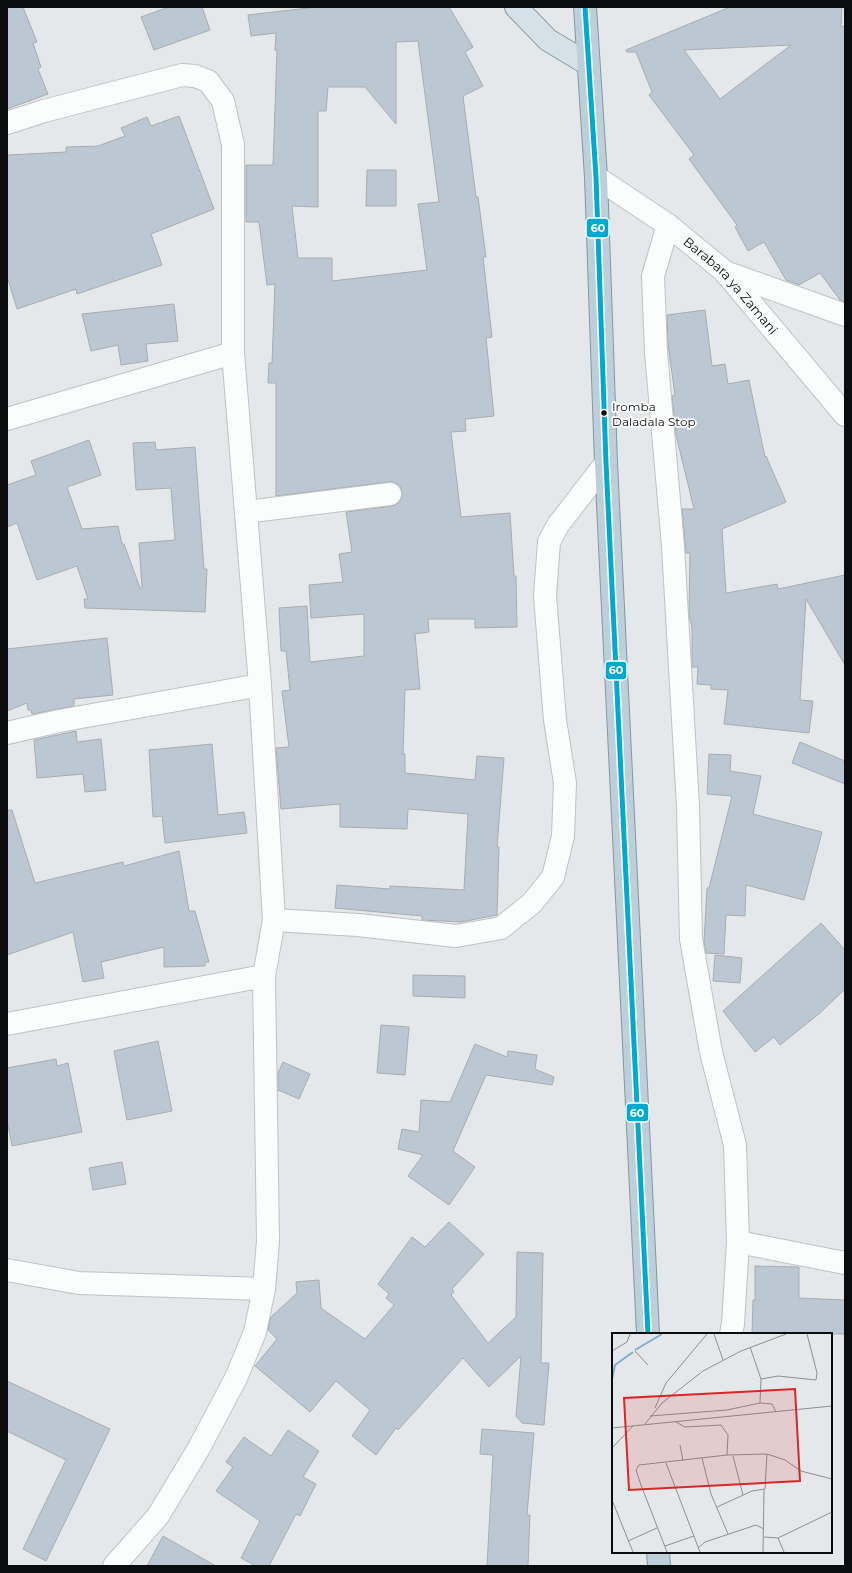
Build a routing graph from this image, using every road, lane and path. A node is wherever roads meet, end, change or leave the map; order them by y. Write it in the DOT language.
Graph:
graph roads {
  1 [pos="516,7"];
  2 [pos="585,7"];
  3 [pos="588,64"];
  4 [pos="7,122"];
  5 [pos="596,177"];
  6 [pos="668,225"];
  7 [pos="724,271"];
  8 [pos="845,315"];
  9 [pos="233,353"];
  10 [pos="845,415"];
  11 [pos="7,420"];
  12 [pos="606,463"];
  13 [pos="390,494"];
  14 [pos="246,512"];
  15 [pos="260,685"];
  16 [pos="7,733"];
  17 [pos="274,920"];
  18 [pos="264,976"];
  19 [pos="7,1024"];
  20 [pos="738,1242"];
  21 [pos="845,1263"];
  22 [pos="7,1270"];
  23 [pos="264,1289"];
  24 [pos="648,1333"];
  25 [pos="731,1333"];
  26 [pos="658,1553"];
  27 [pos="114,1566"];
  28 [pos="659,1566"];
  1 -- 3 [label="main road"];
  2 -- 3 [label="highway"];
  3 -- 5 [label="highway"];
  4 -- 9 [label="street"];
  5 -- 6 [label="street, Barabara ya Zamani"];
  5 -- 12 [label="highway"];
  6 -- 7 [label="street, Barabara ya Zamani"];
  6 -- 20 [label="street"];
  7 -- 8 [label="street"];
  7 -- 10 [label="street, Barabara ya Zamani"];
  9 -- 11 [label="street"];
  9 -- 14 [label="street"];
  12 -- 17 [label="street"];
  12 -- 24 [label="highway"];
  13 -- 14 [label="street"];
  14 -- 15 [label="street"];
  15 -- 16 [label="street"];
  15 -- 17 [label="street"];
  17 -- 18 [label="street"];
  18 -- 19 [label="street"];
  18 -- 23 [label="street"];
  20 -- 21 [label="street"];
  20 -- 25 [label="street"];
  22 -- 23 [label="street"];
  23 -- 27 [label="street"];
  26 -- 28 [label="highway"];
}
